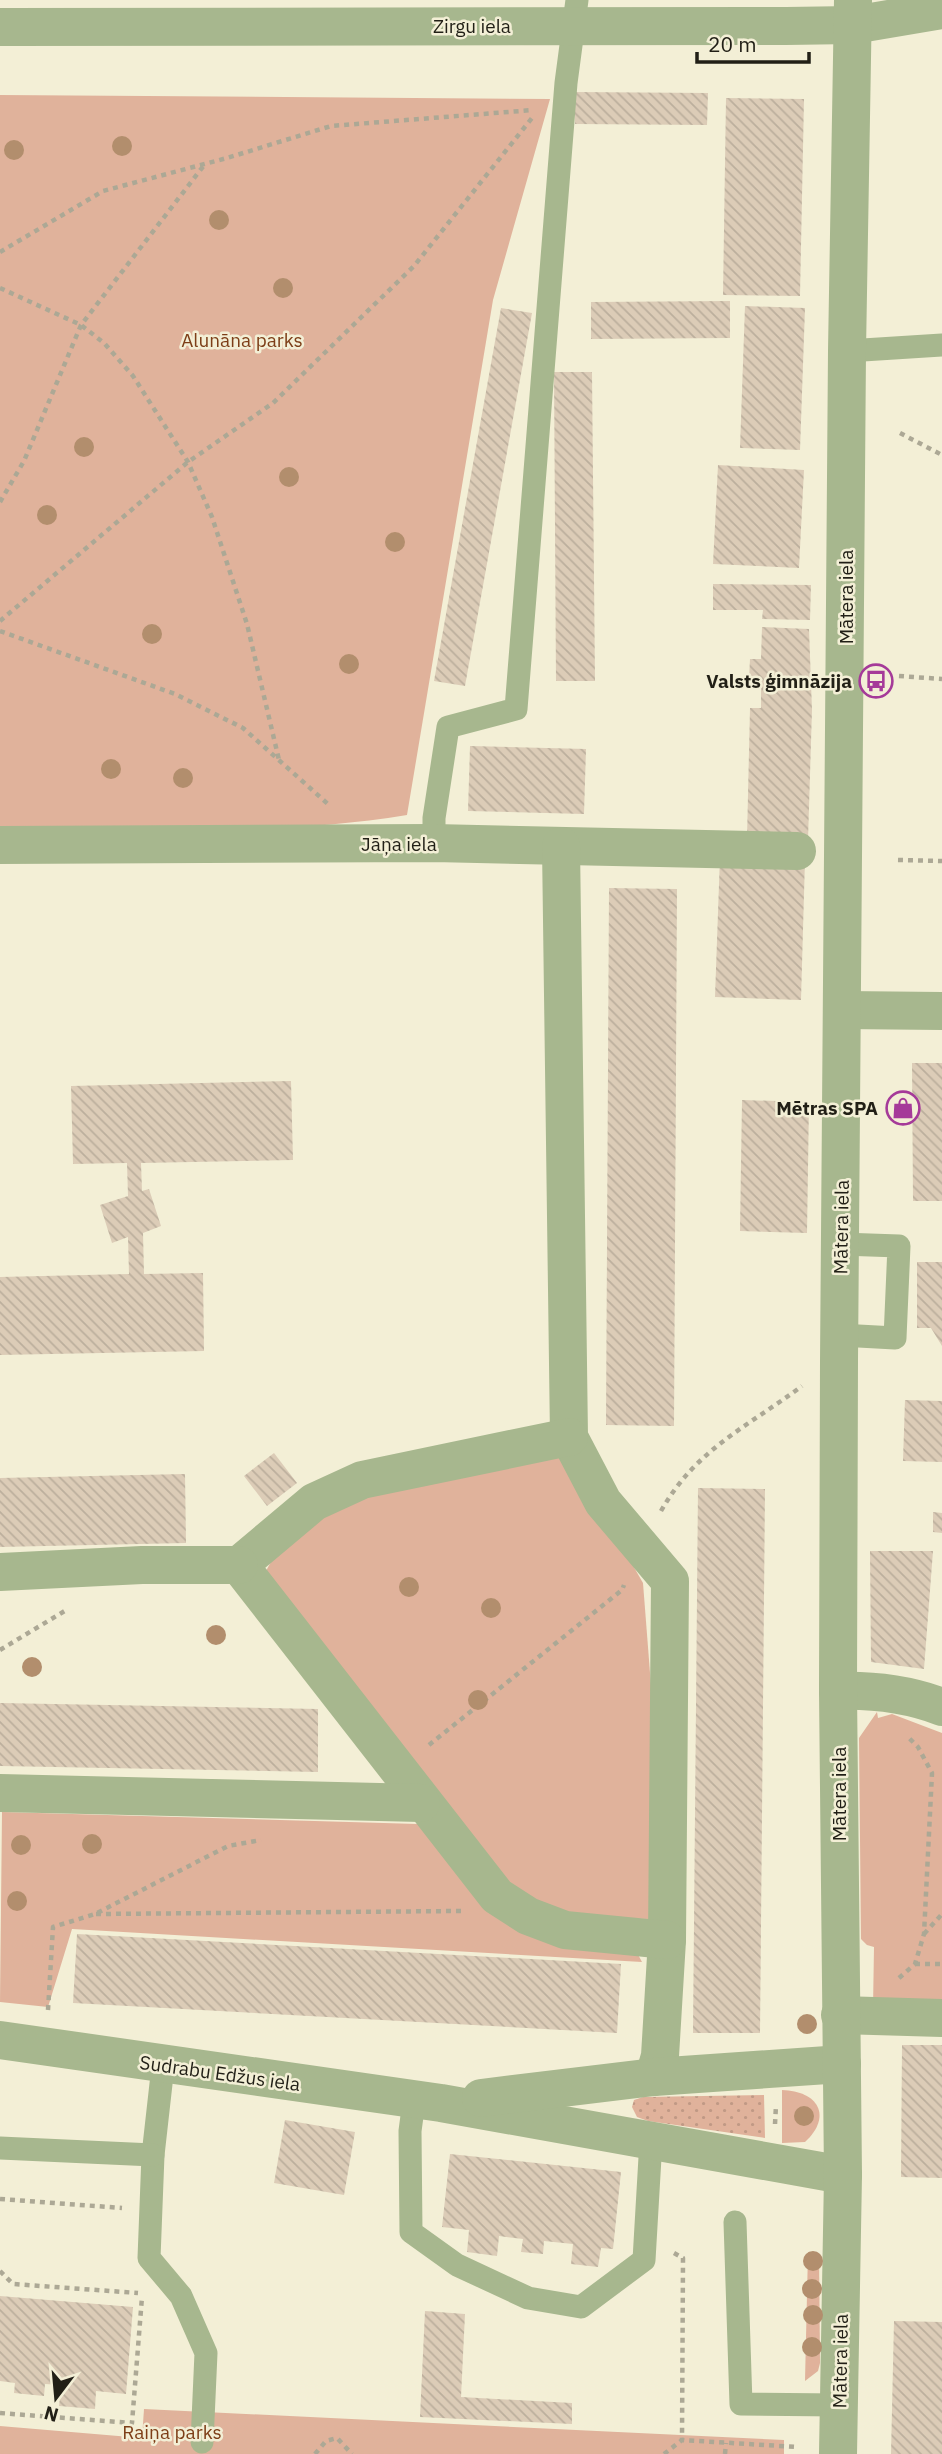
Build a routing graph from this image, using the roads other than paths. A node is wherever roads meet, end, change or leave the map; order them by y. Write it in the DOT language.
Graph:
graph roads {
  1 [pos="942,9"];
  2 [pos="853,12"];
  3 [pos="574,13"];
  4 [pos="0,27"];
  5 [pos="942,345"];
  6 [pos="847,351"];
  7 [pos="434,843"];
  8 [pos="0,845"];
  9 [pos="561,846"];
  10 [pos="797,851"];
  11 [pos="843,1010"];
  12 [pos="942,1011"];
  13 [pos="841,1244"];
  14 [pos="839,1335"];
  15 [pos="569,1437"];
  16 [pos="239,1565"];
  17 [pos="0,1572"];
  18 [pos="838,1691"];
  19 [pos="942,1707"];
  20 [pos="0,1793"];
  21 [pos="421,1802"];
  22 [pos="667,1940"];
  23 [pos="840,2015"];
  24 [pos="942,2018"];
  25 [pos="0,2040"];
  26 [pos="842,2064"];
  27 [pos="163,2066"];
  28 [pos="654,2077"];
  29 [pos="427,2102"];
  30 [pos="651,2140"];
  31 [pos="0,2148"];
  32 [pos="153,2155"];
  33 [pos="843,2175"];
  34 [pos="735,2222"];
  35 [pos="839,2405"];
  36 [pos="202,2442"];
  37 [pos="838,2454"];
  1 -- 2 [label="street, Zirgu iela"];
  2 -- 3 [label="street, Zirgu iela"];
  2 -- 6 [label="street, Mātera iela"];
  3 -- 4 [label="street, Zirgu iela"];
  3 -- 7 [label="lane"];
  5 -- 6 [label="lane"];
  6 -- 11 [label="street, Mātera iela"];
  7 -- 8 [label="street, Jāņa iela"];
  7 -- 9 [label="street, Jāņa iela"];
  9 -- 10 [label="street, Jāņa iela"];
  9 -- 15 [label="street"];
  11 -- 12 [label="street"];
  11 -- 13 [label="street, Mātera iela"];
  13 -- 14 [label="street, Mātera iela"];
  13 -- 14 [label="lane"];
  14 -- 18 [label="street, Mātera iela"];
  15 -- 16 [label="street"];
  15 -- 22 [label="street"];
  16 -- 17 [label="street"];
  16 -- 21 [label="street"];
  18 -- 19 [label="street"];
  18 -- 23 [label="street, Mātera iela"];
  20 -- 21 [label="street"];
  21 -- 22 [label="street"];
  22 -- 28 [label="street"];
  23 -- 24 [label="street"];
  23 -- 26 [label="street, Mātera iela"];
  25 -- 27 [label="street, Sudrabu Edžus iela"];
  26 -- 28 [label="street, Sudrabu Edžus iela"];
  26 -- 33 [label="street, Mātera iela"];
  27 -- 29 [label="street, Sudrabu Edžus iela"];
  27 -- 32 [label="lane"];
  28 -- 29 [label="street, Sudrabu Edžus iela"];
  29 -- 30 [label="street, Sudrabu Edžus iela"];
  29 -- 30 [label="lane"];
  30 -- 33 [label="street, Sudrabu Edžus iela"];
  31 -- 32 [label="lane"];
  32 -- 36 [label="lane"];
  33 -- 35 [label="street, Mātera iela"];
  34 -- 35 [label="lane"];
  35 -- 37 [label="street, Mātera iela"];
}
